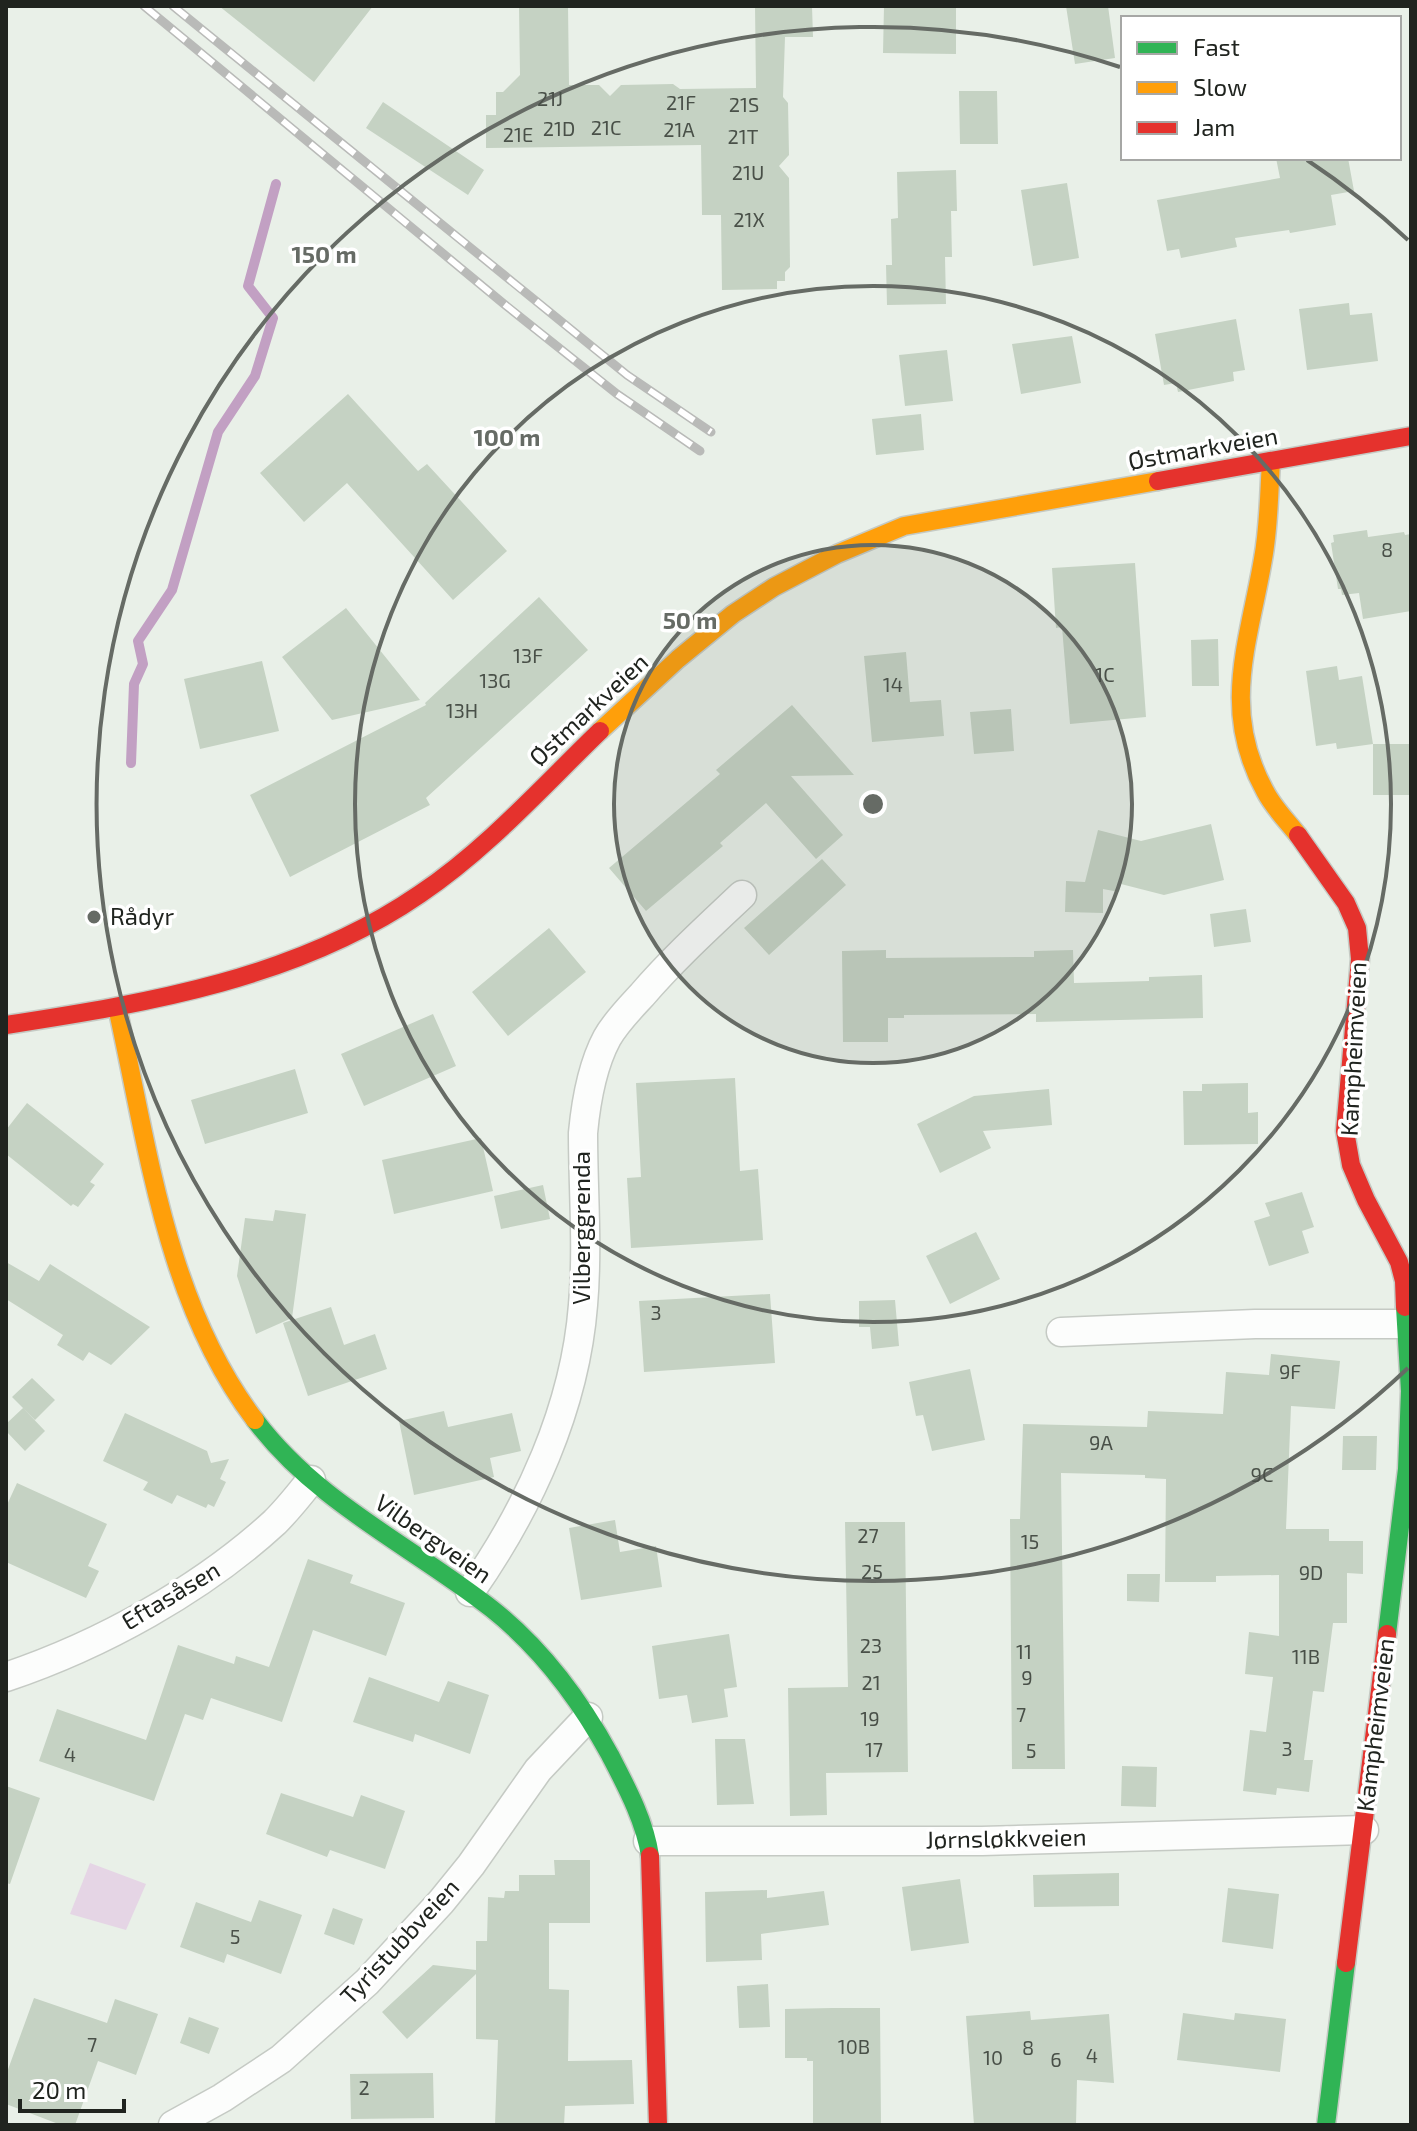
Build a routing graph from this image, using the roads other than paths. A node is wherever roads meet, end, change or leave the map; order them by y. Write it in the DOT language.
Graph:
graph roads {
  1 [pos="1411,436"];
  2 [pos="1271,461"];
  3 [pos="742,895"];
  4 [pos="117,1007"];
  5 [pos="6,1025"];
  6 [pos="1409,1324"];
  7 [pos="1061,1332"];
  8 [pos="311,1480"];
  9 [pos="470,1592"];
  10 [pos="6,1677"];
  11 [pos="588,1717"];
  12 [pos="1364,1830"];
  13 [pos="648,1841"];
  14 [pos="173,2125"];
  15 [pos="658,2125"];
  16 [pos="1326,2125"];
  1 -- 2 [label="street, Østmarkveien"];
  2 -- 4 [label="street, Østmarkveien"];
  2 -- 6 [label="street, Kampheimveien"];
  3 -- 9 [label="street, Vilberggrenda"];
  4 -- 5 [label="street, Østmarkveien"];
  4 -- 8 [label="street, Vilbergveien"];
  6 -- 7 [label="street"];
  6 -- 12 [label="street, Kampheimveien"];
  8 -- 9 [label="street, Vilbergveien"];
  8 -- 10 [label="street, Eftasåsen"];
  9 -- 11 [label="street, Vilbergveien"];
  11 -- 13 [label="street, Vilbergveien"];
  11 -- 14 [label="street, Tyristubbveien"];
  12 -- 13 [label="street, Jørnsløkkveien"];
  12 -- 16 [label="street, Kampheimveien"];
  13 -- 15 [label="street, Vilbergveien"];
}
